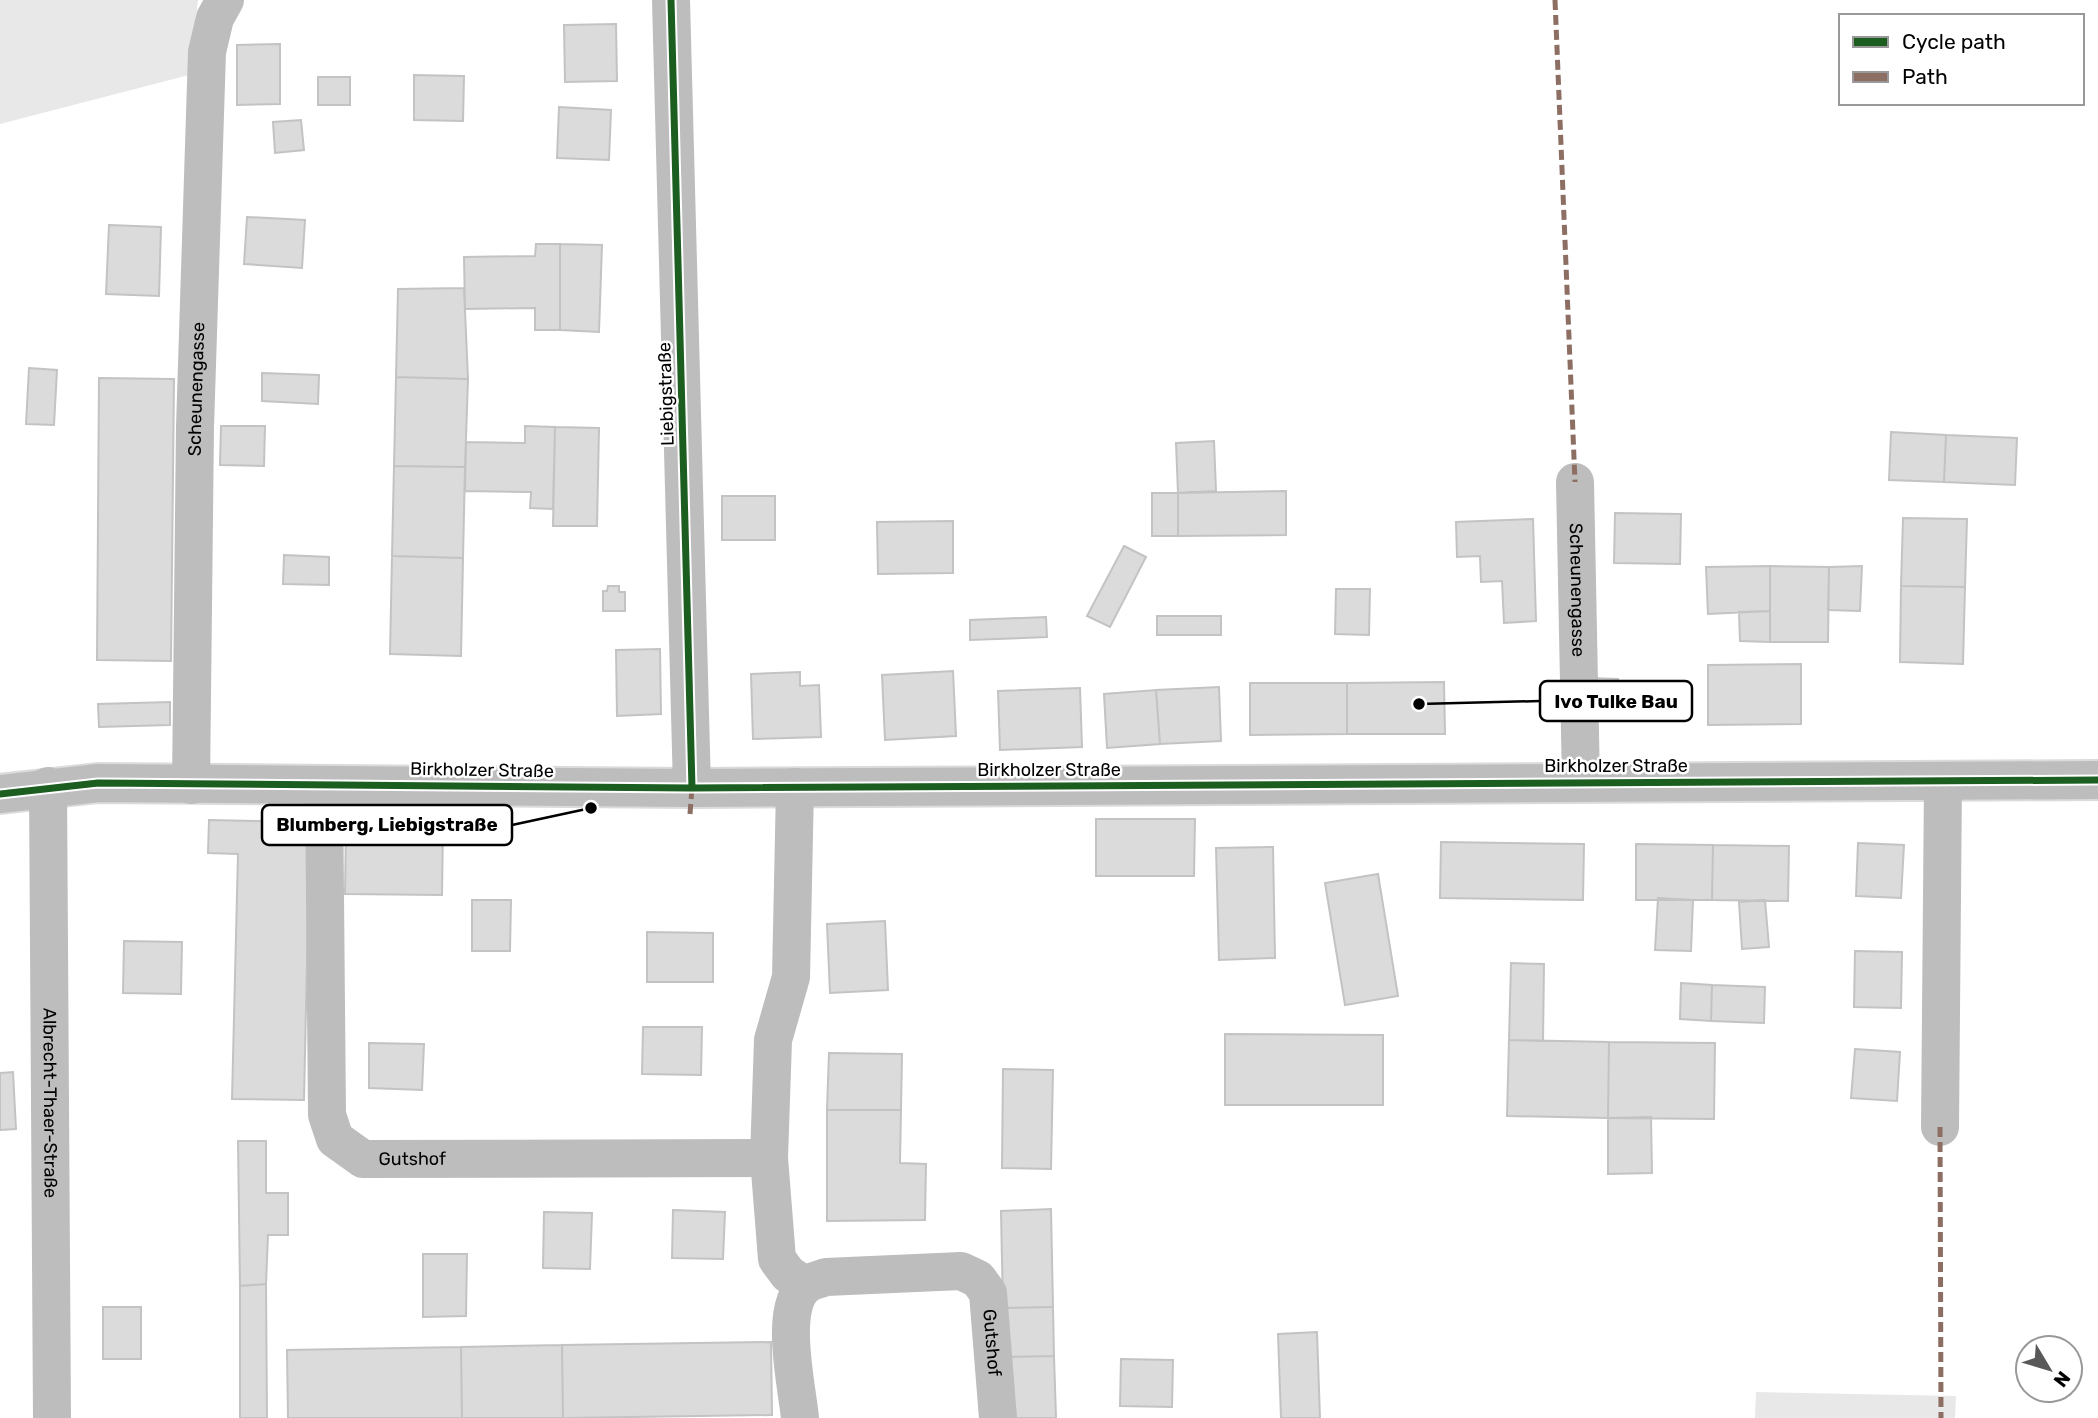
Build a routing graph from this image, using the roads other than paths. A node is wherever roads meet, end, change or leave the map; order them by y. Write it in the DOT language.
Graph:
graph roads {
  1 [pos="225,0"];
  2 [pos="671,0"];
  3 [pos="1575,482"];
  4 [pos="2098,780"];
  5 [pos="1943,781"];
  6 [pos="1581,782"];
  7 [pos="191,785"];
  8 [pos="324,785"];
  9 [pos="48,786"];
  10 [pos="795,787"];
  11 [pos="692,788"];
  12 [pos="0,794"];
  13 [pos="1940,1127"];
  14 [pos="769,1158"];
  15 [pos="806,1285"];
  16 [pos="52,1418"];
  17 [pos="800,1418"];
  18 [pos="998,1418"];
  1 -- 7 [label="street, Scheunengasse"];
  2 -- 11 [label="street, Liebigstraße"];
  3 -- 6 [label="street, Scheunengasse"];
  4 -- 5 [label="street, Birkholzer Straße"];
  5 -- 6 [label="street, Birkholzer Straße"];
  5 -- 13 [label="street"];
  6 -- 10 [label="street, Birkholzer Straße"];
  7 -- 8 [label="street, Birkholzer Straße"];
  7 -- 9 [label="street, Birkholzer Straße"];
  8 -- 11 [label="street, Birkholzer Straße"];
  8 -- 14 [label="street, Gutshof"];
  9 -- 12 [label="street, Birkholzer Straße"];
  9 -- 16 [label="street, Albrecht-Thaer-Straße"];
  10 -- 11 [label="street, Birkholzer Straße"];
  10 -- 14 [label="street"];
  14 -- 15 [label="street"];
  15 -- 17 [label="street"];
  15 -- 18 [label="street, Gutshof"];
}
